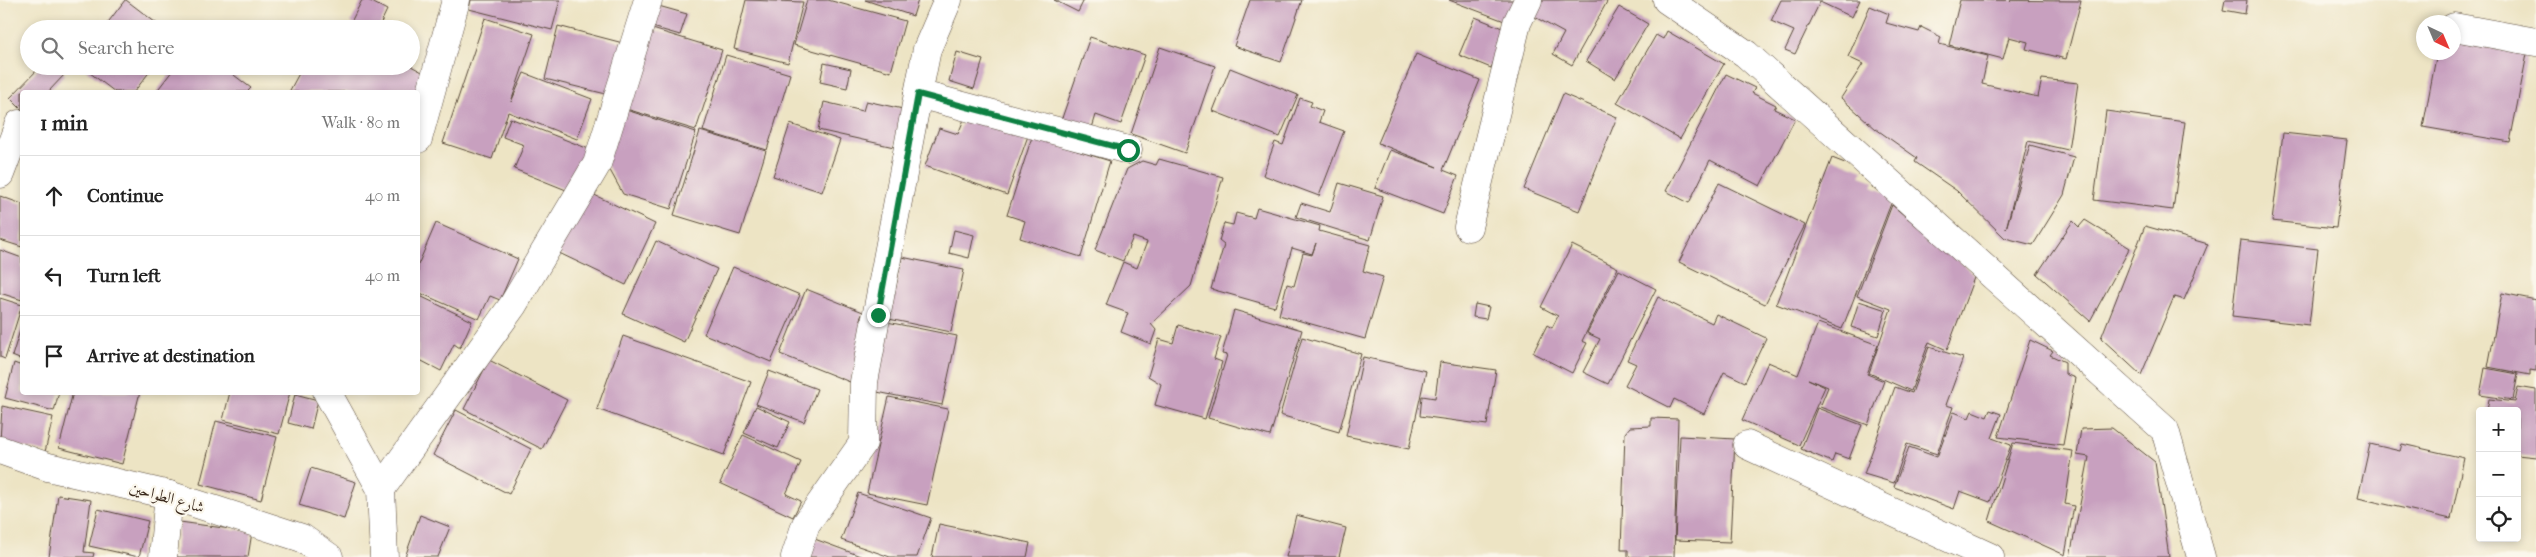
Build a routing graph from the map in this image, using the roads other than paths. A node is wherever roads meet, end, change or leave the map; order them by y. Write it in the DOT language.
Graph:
graph roads {
  1 [pos="648,0"];
  2 [pos="948,0"];
  3 [pos="1528,0"];
  4 [pos="1667,0"];
  5 [pos="448,3"];
  6 [pos="2461,28"];
  7 [pos="2536,42"];
  8 [pos="918,94"];
  9 [pos="20,124"];
  10 [pos="420,130"];
  11 [pos="1128,150"];
  12 [pos="0,174"];
  13 [pos="1468,227"];
  14 [pos="330,395"];
  15 [pos="1747,445"];
  16 [pos="0,450"];
  17 [pos="381,489"];
  18 [pos="169,496"];
  19 [pos="163,557"];
  20 [pos="329,557"];
  21 [pos="384,557"];
  22 [pos="795,557"];
  23 [pos="1990,557"];
  24 [pos="2201,557"];
  1 -- 17 [label="street"];
  2 -- 8 [label="street"];
  3 -- 13 [label="street"];
  4 -- 24 [label="street"];
  5 -- 10 [label="street"];
  6 -- 7 [label="street"];
  8 -- 11 [label="street"];
  8 -- 22 [label="street"];
  9 -- 12 [label="street"];
  14 -- 17 [label="street"];
  15 -- 23 [label="street"];
  16 -- 18 [label="street, شارع الطواحين"];
  17 -- 21 [label="street"];
  18 -- 19 [label="street"];
  18 -- 20 [label="street, شارع الطواحين"];
}
